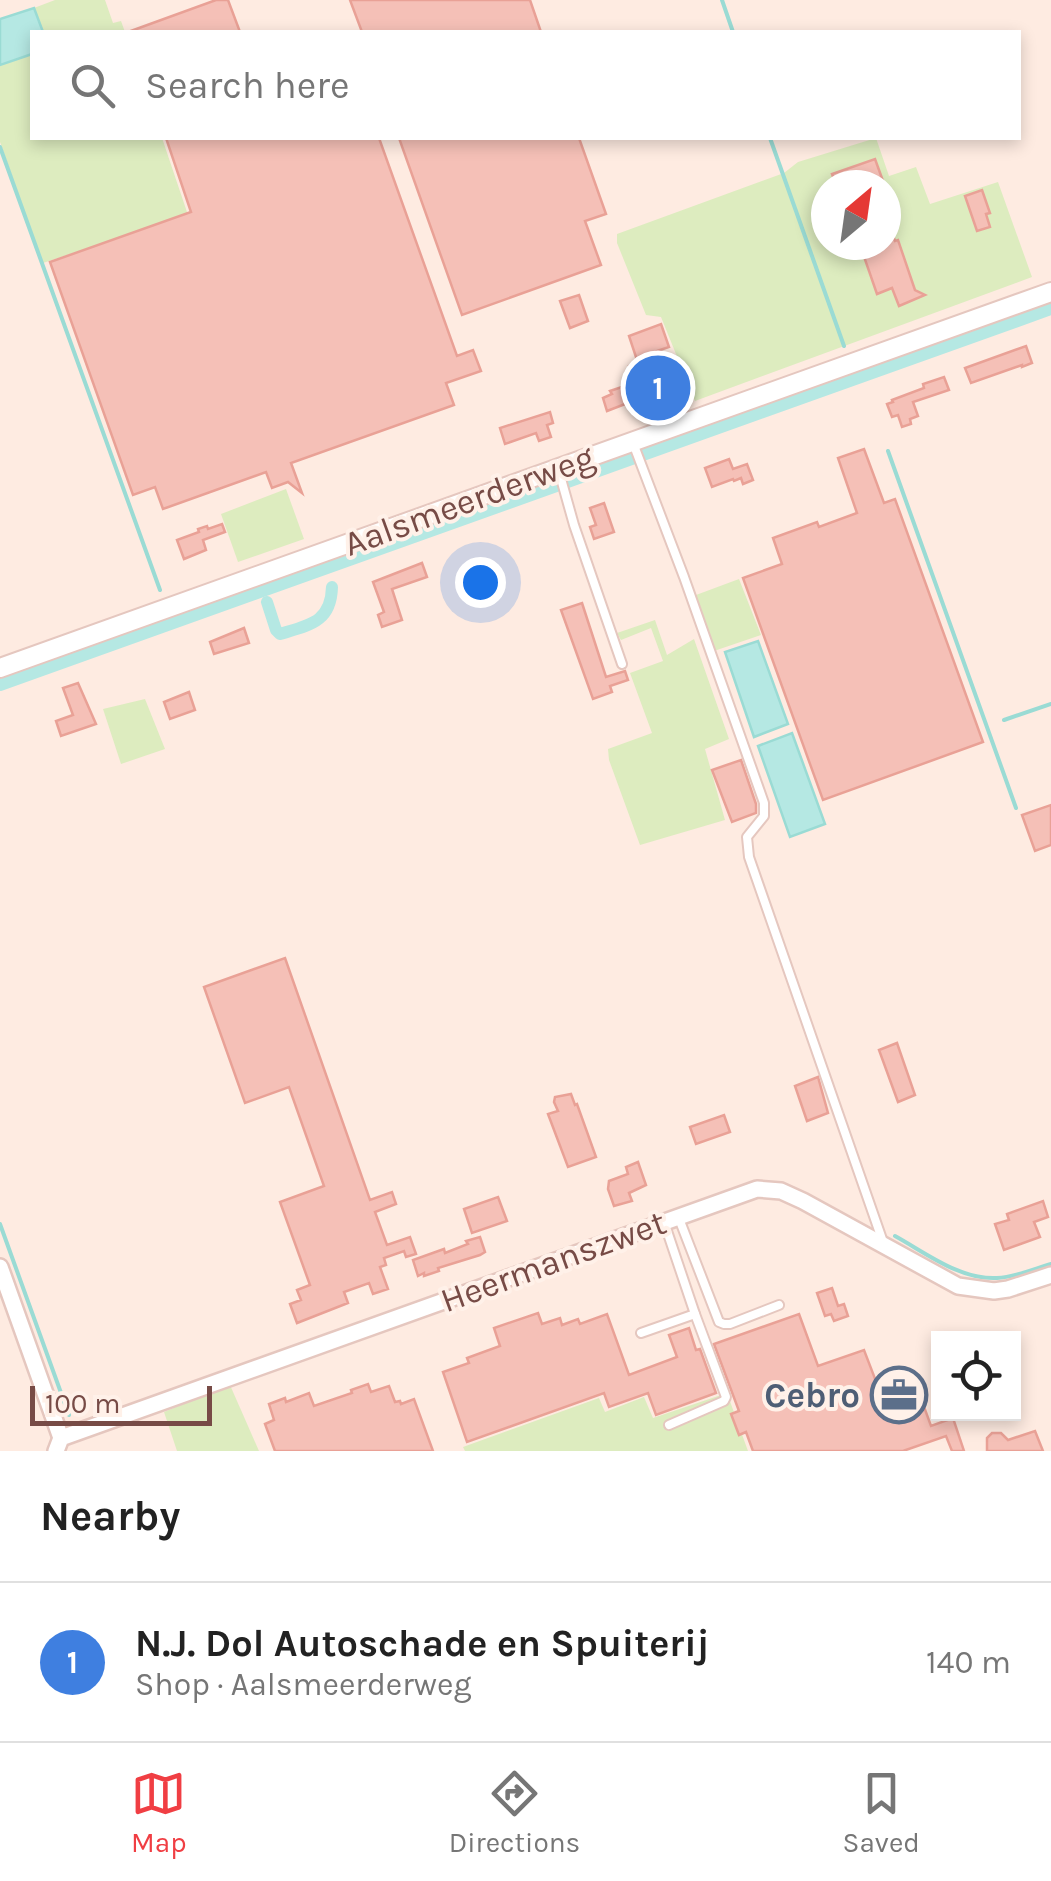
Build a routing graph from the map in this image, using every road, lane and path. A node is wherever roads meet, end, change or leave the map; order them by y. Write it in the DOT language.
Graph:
graph roads {
  1 [pos="1051,292"];
  2 [pos="633,445"];
  3 [pos="562,479"];
  4 [pos="622,664"];
  5 [pos="0,668"];
  6 [pos="671,1219"];
  7 [pos="884,1246"];
  8 [pos="0,1268"];
  9 [pos="1051,1274"];
  10 [pos="779,1305"];
  11 [pos="695,1314"];
  12 [pos="641,1333"];
  13 [pos="668,1425"];
  14 [pos="58,1445"];
  1 -- 2 [label="street, Aalsmeerderweg"];
  2 -- 3 [label="street, Aalsmeerderweg"];
  2 -- 7 [label="lane"];
  3 -- 4 [label="lane"];
  3 -- 5 [label="street, Aalsmeerderweg"];
  6 -- 7 [label="street, Heermanszwet"];
  6 -- 10 [label="lane"];
  6 -- 11 [label="lane"];
  6 -- 14 [label="street, Heermanszwet"];
  7 -- 9 [label="street, Heermanszwet"];
  8 -- 14 [label="street"];
  11 -- 12 [label="lane"];
  11 -- 13 [label="lane"];
}
